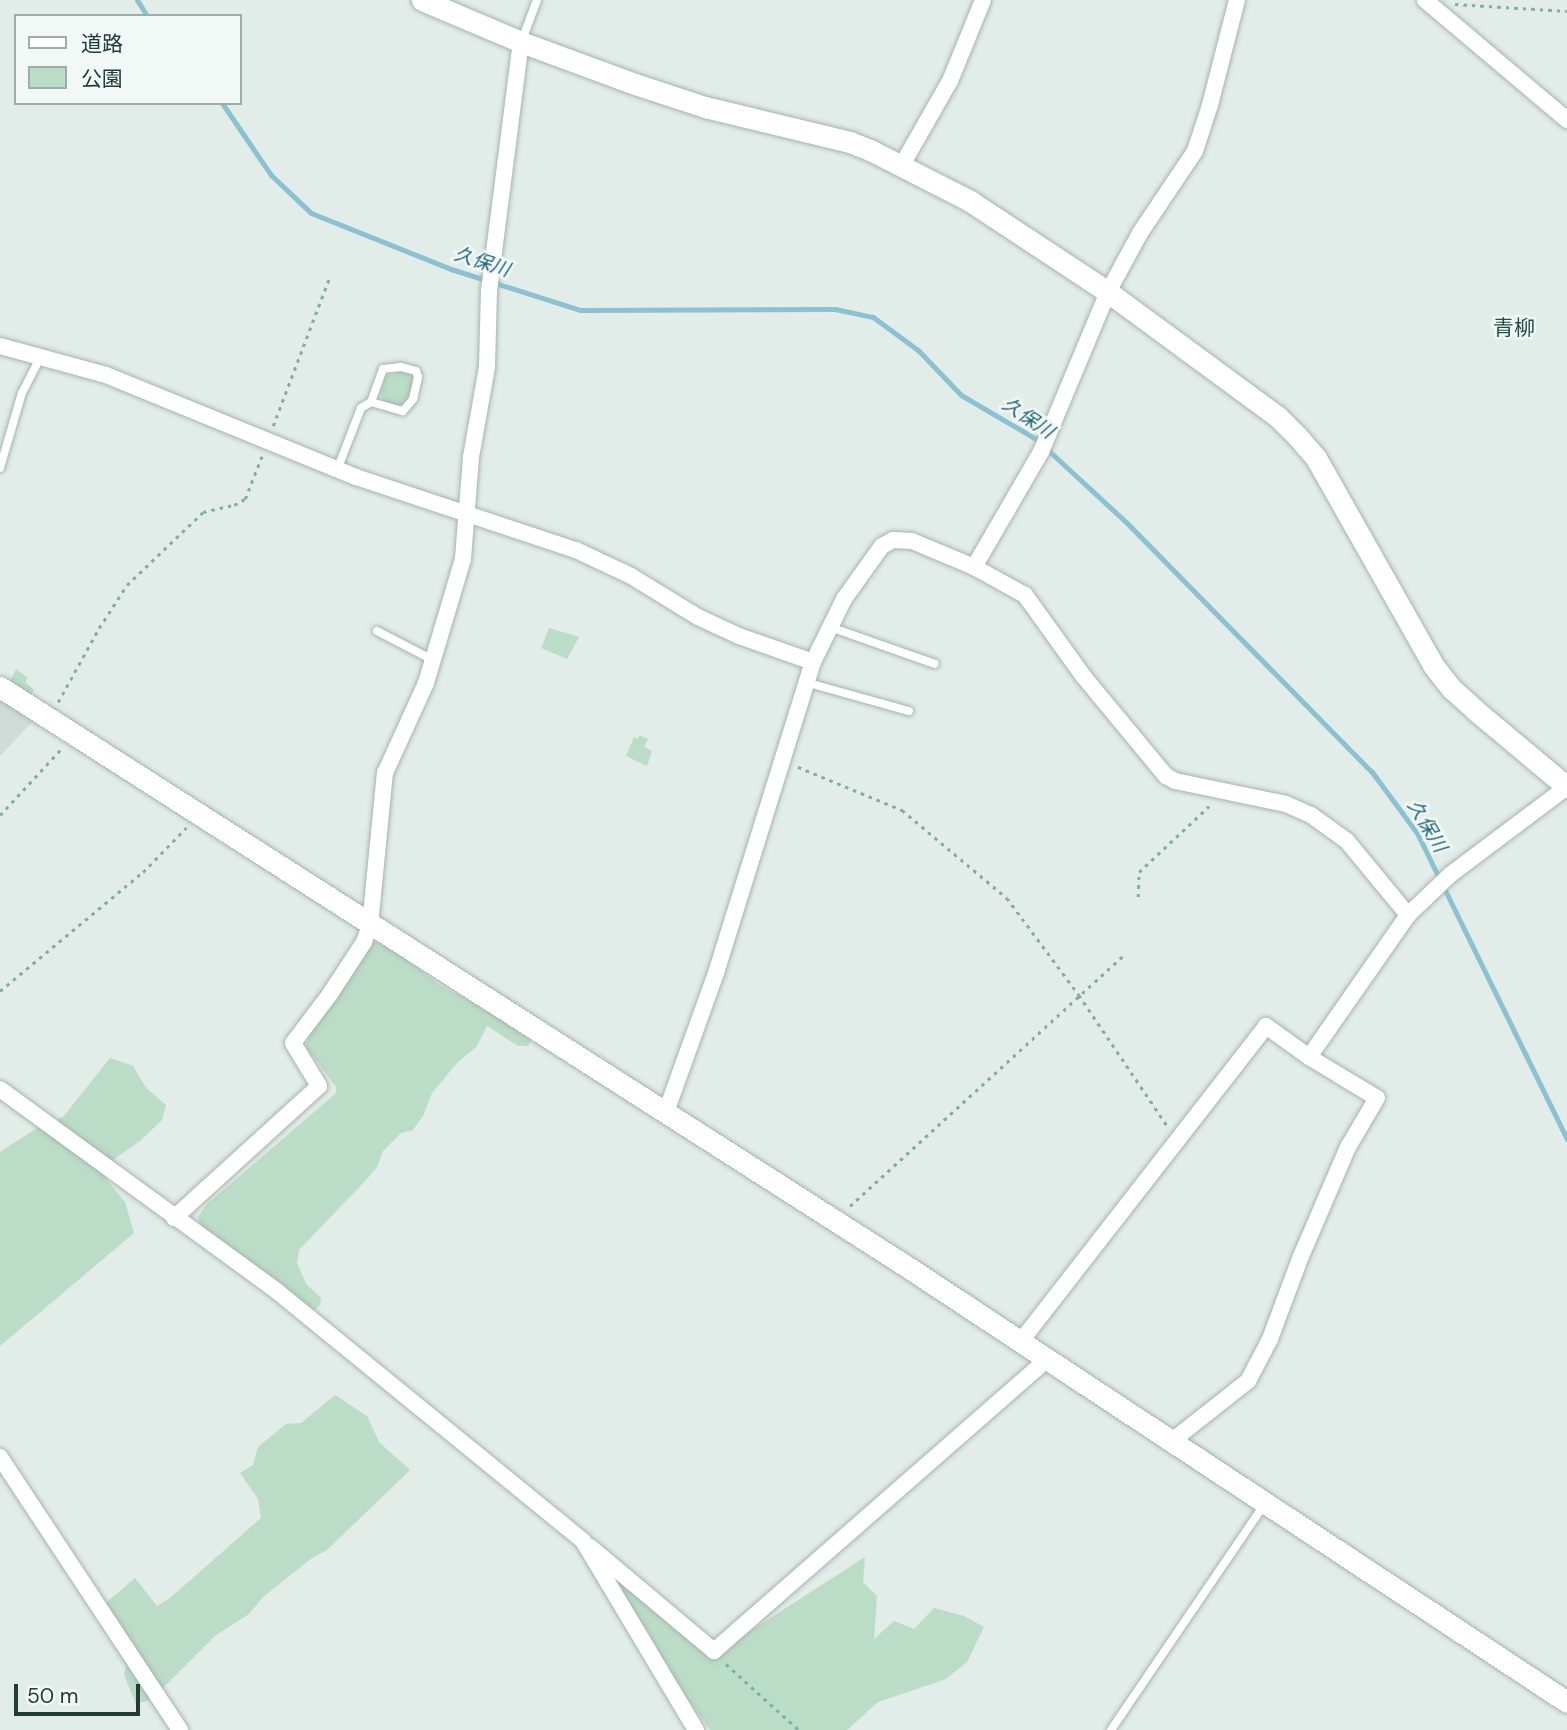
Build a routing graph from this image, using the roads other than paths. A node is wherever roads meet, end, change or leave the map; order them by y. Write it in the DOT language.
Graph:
graph roads {
  1 [pos="422,0"];
  2 [pos="537,0"];
  3 [pos="983,0"];
  4 [pos="1237,0"];
  5 [pos="1430,4"];
  6 [pos="521,42"];
  7 [pos="1567,120"];
  8 [pos="902,165"];
  9 [pos="1108,292"];
  10 [pos="0,346"];
  11 [pos="41,356"];
  12 [pos="371,402"];
  13 [pos="0,468"];
  14 [pos="337,470"];
  15 [pos="468,513"];
  16 [pos="974,567"];
  17 [pos="830,627"];
  18 [pos="377,631"];
  19 [pos="433,660"];
  20 [pos="813,662"];
  21 [pos="935,664"];
  22 [pos="805,682"];
  23 [pos="0,687"];
  24 [pos="909,711"];
  25 [pos="1567,787"];
  26 [pos="1408,915"];
  27 [pos="370,925"];
  28 [pos="1309,1057"];
  29 [pos="0,1089"];
  30 [pos="666,1112"];
  31 [pos="174,1219"];
  32 [pos="1021,1341"];
  33 [pos="1048,1359"];
  34 [pos="1172,1441"];
  35 [pos="0,1457"];
  36 [pos="1266,1502"];
  37 [pos="583,1541"];
  38 [pos="1567,1702"];
  39 [pos="180,1730"];
  40 [pos="696,1730"];
  41 [pos="1111,1730"];
  1 -- 6 [label="street"];
  2 -- 6 [label="lane"];
  3 -- 8 [label="street"];
  4 -- 9 [label="street"];
  5 -- 7 [label="street"];
  6 -- 8 [label="street"];
  6 -- 15 [label="street"];
  8 -- 9 [label="street"];
  9 -- 16 [label="street"];
  9 -- 25 [label="street"];
  10 -- 11 [label="street"];
  11 -- 13 [label="lane"];
  11 -- 14 [label="street"];
  12 -- 12 [label="lane"];
  12 -- 14 [label="lane"];
  14 -- 15 [label="street"];
  15 -- 19 [label="street"];
  15 -- 20 [label="street"];
  16 -- 17 [label="street"];
  16 -- 26 [label="street"];
  17 -- 20 [label="street"];
  17 -- 21 [label="lane"];
  18 -- 19 [label="lane"];
  19 -- 27 [label="street"];
  20 -- 22 [label="street"];
  22 -- 24 [label="lane"];
  22 -- 30 [label="street"];
  23 -- 27 [label="street"];
  25 -- 26 [label="street"];
  26 -- 28 [label="street"];
  27 -- 30 [label="street"];
  27 -- 31 [label="street"];
  28 -- 32 [label="street"];
  28 -- 34 [label="street"];
  29 -- 31 [label="street"];
  30 -- 32 [label="street"];
  31 -- 37 [label="street"];
  32 -- 33 [label="street"];
  33 -- 34 [label="street"];
  33 -- 37 [label="street"];
  34 -- 36 [label="street"];
  35 -- 39 [label="street"];
  36 -- 38 [label="street"];
  36 -- 41 [label="lane"];
  37 -- 40 [label="street"];
}
